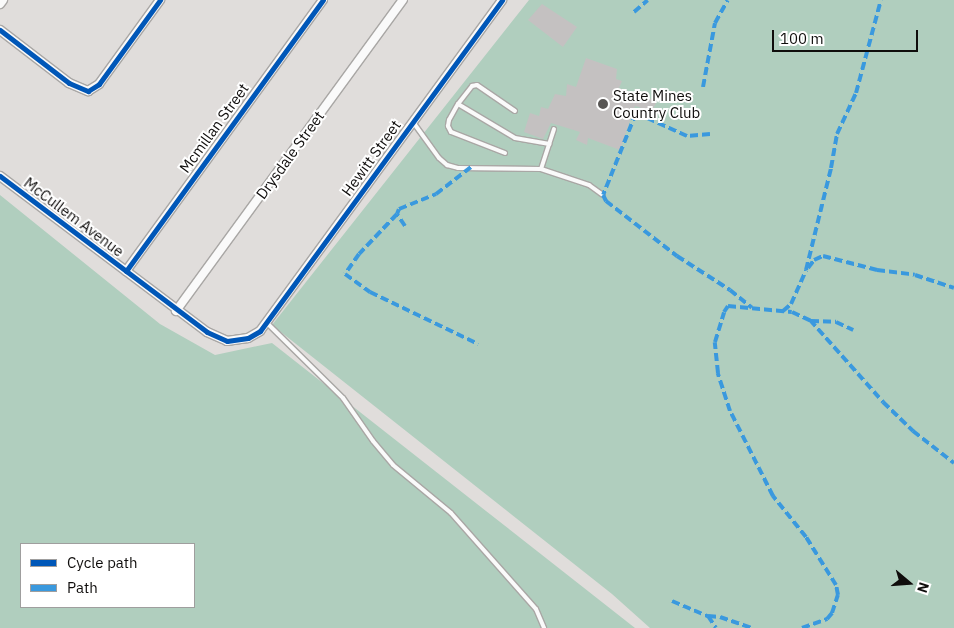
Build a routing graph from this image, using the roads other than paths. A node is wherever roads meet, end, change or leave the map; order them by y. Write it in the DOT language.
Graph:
graph roads {
  1 [pos="3,0"];
  2 [pos="160,0"];
  3 [pos="323,0"];
  4 [pos="403,0"];
  5 [pos="502,0"];
  6 [pos="0,4"];
  7 [pos="0,30"];
  8 [pos="458,104"];
  9 [pos="515,111"];
  10 [pos="413,122"];
  11 [pos="554,129"];
  12 [pos="549,144"];
  13 [pos="505,153"];
  14 [pos="542,169"];
  15 [pos="0,176"];
  16 [pos="604,195"];
  17 [pos="126,271"];
  18 [pos="176,310"];
  19 [pos="266,322"];
  20 [pos="260,331"];
  21 [pos="544,628"];
  1 -- 6 [label="street"];
  2 -- 7 [label="street"];
  3 -- 17 [label="street, Mcmillan Street"];
  4 -- 18 [label="street, Drysdale Street"];
  5 -- 10 [label="street, Hewitt Street"];
  8 -- 9 [label="lane"];
  8 -- 12 [label="lane"];
  8 -- 13 [label="lane"];
  10 -- 14 [label="lane"];
  10 -- 19 [label="street, Hewitt Street"];
  11 -- 12 [label="lane"];
  12 -- 14 [label="lane"];
  14 -- 16 [label="lane"];
  15 -- 17 [label="street, McCullem Avenue"];
  17 -- 18 [label="street, McCullem Avenue"];
  18 -- 20 [label="street, McCullem Avenue"];
  19 -- 20 [label="street, Hewitt Street"];
  19 -- 21 [label="lane"];
}
